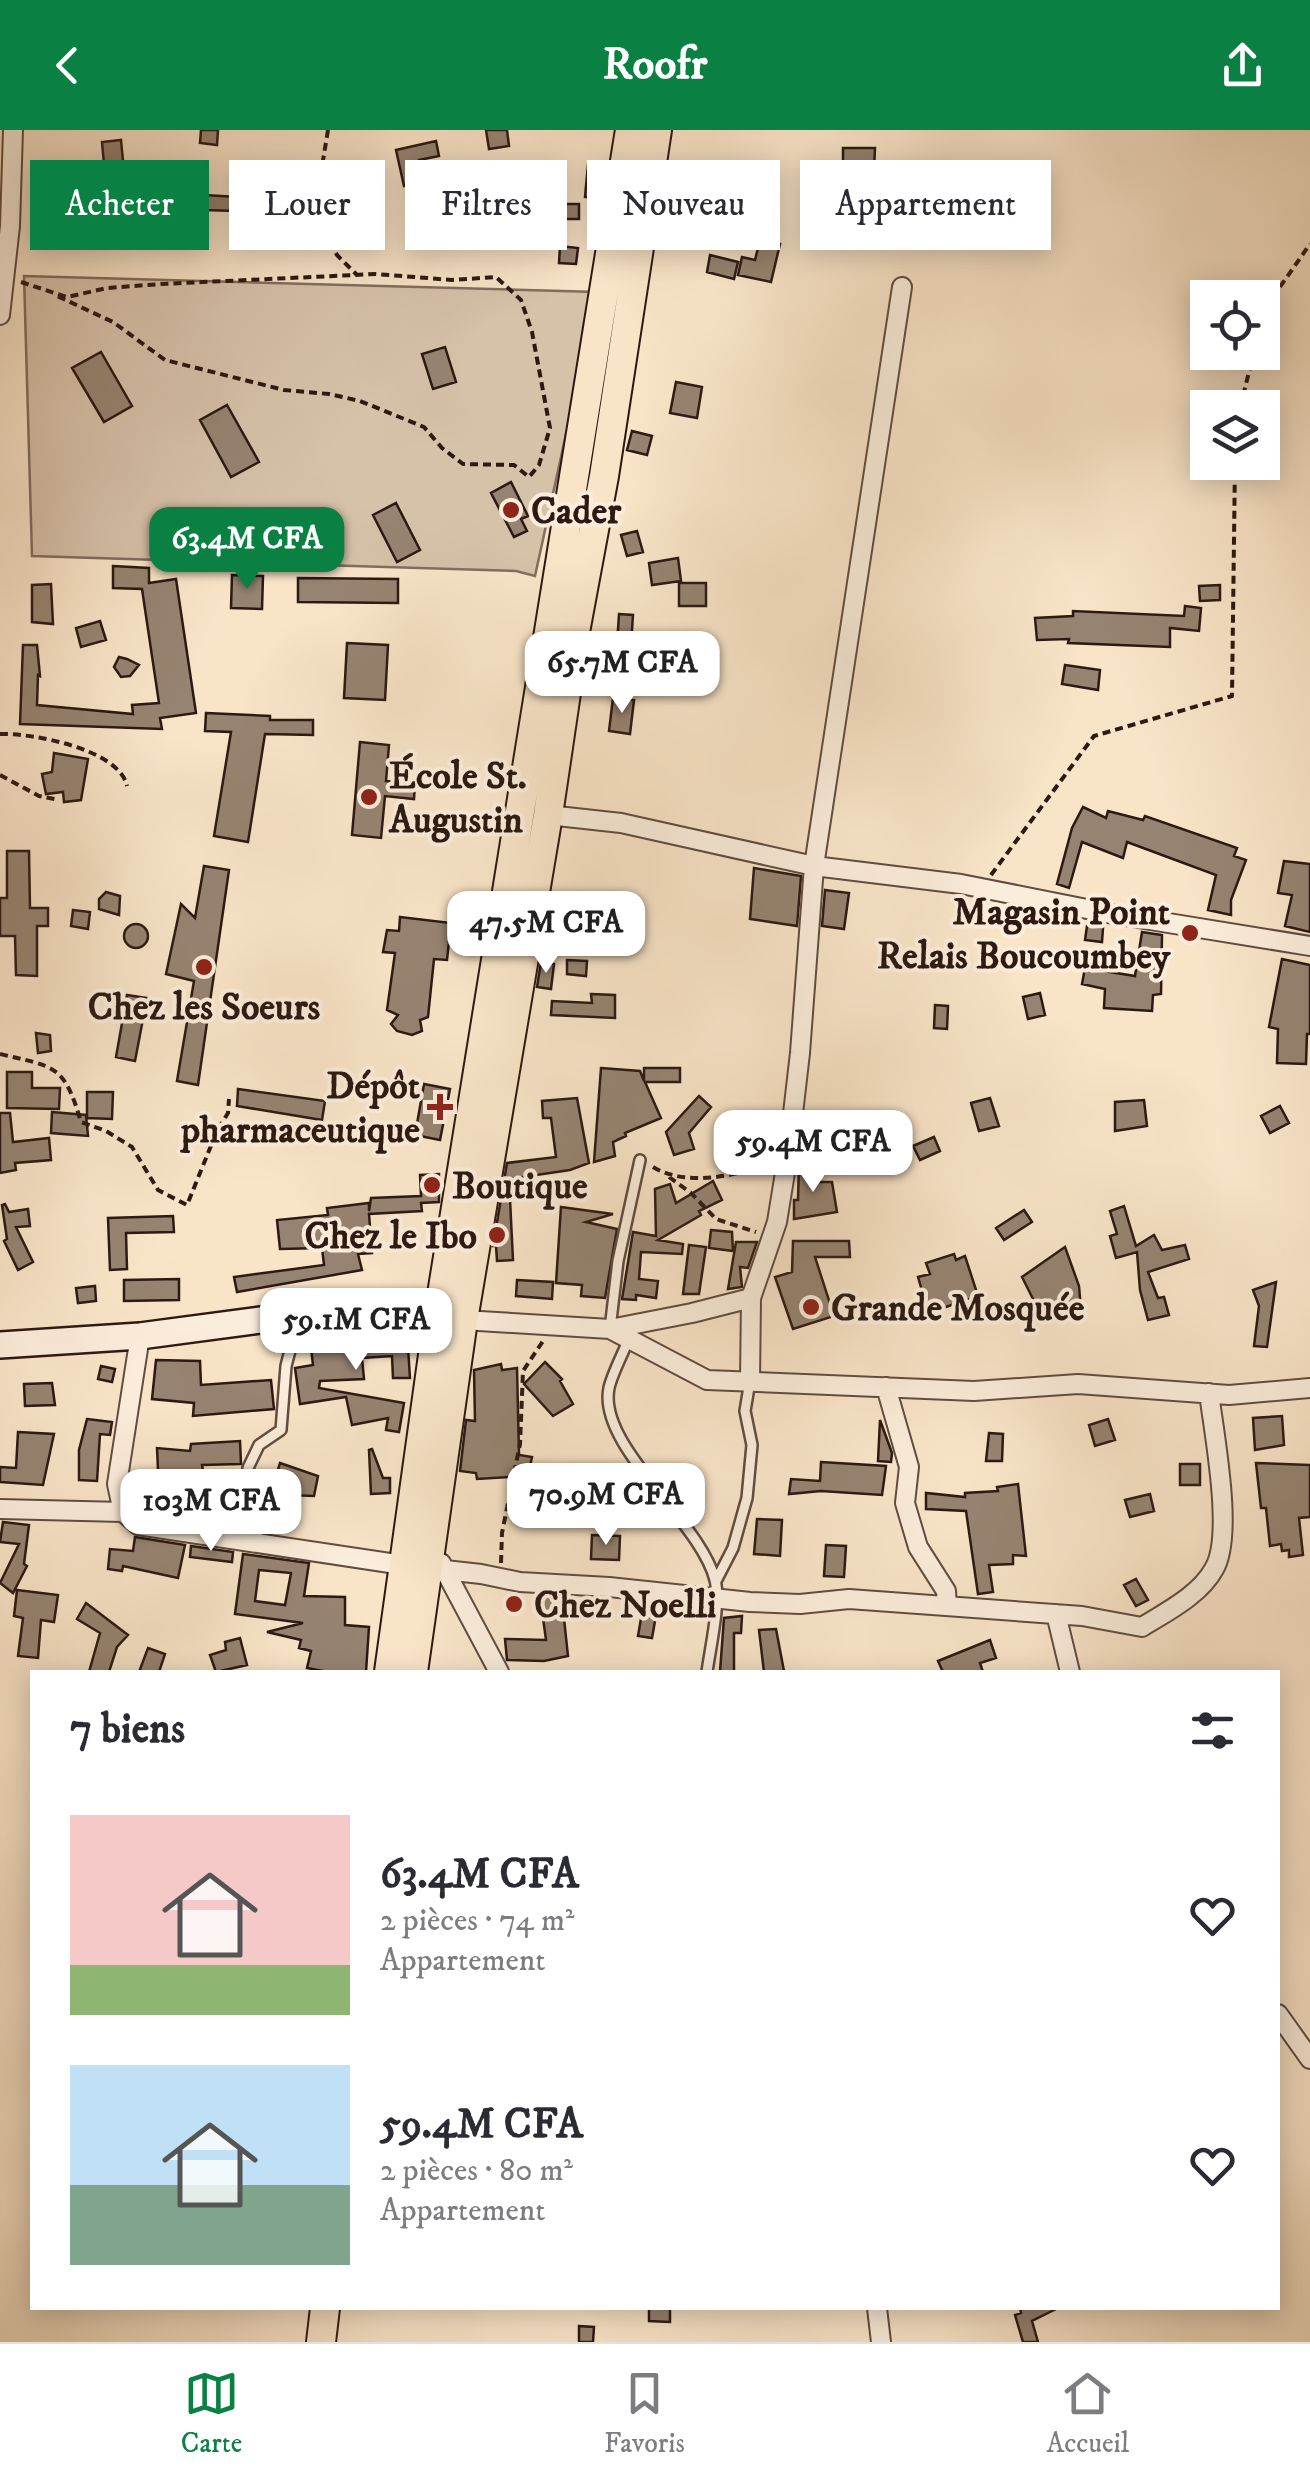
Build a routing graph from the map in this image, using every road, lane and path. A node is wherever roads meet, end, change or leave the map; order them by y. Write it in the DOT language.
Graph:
graph roads {
  1 [pos="13,130"];
  2 [pos="328,130"];
  3 [pos="630,130"];
  4 [pos="657,130"];
  5 [pos="1310,244"];
  6 [pos="5,271"];
  7 [pos="357,276"];
  8 [pos="902,287"];
  9 [pos="1280,287"];
  10 [pos="56,296"];
  11 [pos="0,315"];
  12 [pos="1235,480"];
  13 [pos="0,734"];
  14 [pos="0,774"];
  15 [pos="127,786"];
  16 [pos="59,800"];
  17 [pos="548,814"];
  18 [pos="814,866"];
  19 [pos="982,888"];
  20 [pos="1310,946"];
  21 [pos="0,1054"];
  22 [pos="229,1100"];
  23 [pos="788,1157"];
  24 [pos="640,1160"];
  25 [pos="664,1174"];
  26 [pos="772,1239"];
  27 [pos="751,1298"];
  28 [pos="292,1315"];
  29 [pos="451,1318"];
  30 [pos="548,1324"];
  31 [pos="610,1328"];
  32 [pos="140,1336"];
  33 [pos="628,1338"];
  34 [pos="0,1345"];
  35 [pos="750,1381"];
  36 [pos="886,1386"];
  37 [pos="1310,1388"];
  38 [pos="1209,1394"];
  39 [pos="0,1508"];
  40 [pos="124,1512"];
  41 [pos="259,1544"];
  42 [pos="424,1568"];
  43 [pos="500,1578"];
  44 [pos="715,1590"];
  45 [pos="948,1606"];
  46 [pos="1056,1614"];
  47 [pos="389,1670"];
  48 [pos="413,1670"];
  49 [pos="498,1670"];
  50 [pos="707,1670"];
  51 [pos="1070,1670"];
  52 [pos="1280,2017"];
  53 [pos="1310,2060"];
  54 [pos="324,2310"];
  55 [pos="877,2310"];
  56 [pos="321,2342"];
  57 [pos="881,2342"];
  1 -- 6 [label="street"];
  2 -- 7 [label="path"];
  3 -- 29 [label="main road"];
  4 -- 17 [label="main road"];
  5 -- 9 [label="path"];
  6 -- 10 [label="path"];
  6 -- 11 [label="street"];
  7 -- 10 [label="path"];
  7 -- 10 [label="path"];
  8 -- 18 [label="street"];
  12 -- 19 [label="path"];
  13 -- 15 [label="path"];
  14 -- 16 [label="path"];
  17 -- 18 [label="street"];
  17 -- 29 [label="main road"];
  18 -- 19 [label="street"];
  18 -- 23 [label="street"];
  19 -- 20 [label="street"];
  21 -- 22 [label="path"];
  23 -- 25 [label="path"];
  23 -- 26 [label="street"];
  24 -- 25 [label="path"];
  24 -- 31 [label="lane"];
  25 -- 26 [label="path"];
  26 -- 27 [label="street"];
  27 -- 31 [label="street"];
  27 -- 35 [label="street"];
  28 -- 29 [label="main road"];
  28 -- 32 [label="main road"];
  28 -- 41 [label="lane"];
  29 -- 30 [label="street"];
  29 -- 42 [label="main road"];
  29 -- 42 [label="main road"];
  30 -- 31 [label="street"];
  30 -- 43 [label="path"];
  31 -- 33 [label="street"];
  32 -- 34 [label="main road"];
  32 -- 40 [label="street"];
  33 -- 35 [label="street"];
  33 -- 44 [label="lane"];
  35 -- 36 [label="street"];
  35 -- 44 [label="lane"];
  36 -- 38 [label="street"];
  36 -- 45 [label="street"];
  37 -- 38 [label="street"];
  38 -- 46 [label="street"];
  39 -- 40 [label="street"];
  40 -- 41 [label="street"];
  41 -- 42 [label="street"];
  42 -- 43 [label="street"];
  42 -- 47 [label="main road"];
  42 -- 48 [label="main road"];
  42 -- 49 [label="street"];
  43 -- 44 [label="street"];
  44 -- 45 [label="street"];
  44 -- 50 [label="lane"];
  45 -- 46 [label="street"];
  46 -- 51 [label="street"];
  52 -- 53 [label="street"];
  54 -- 56 [label="main road"];
  55 -- 57 [label="street"];
}
